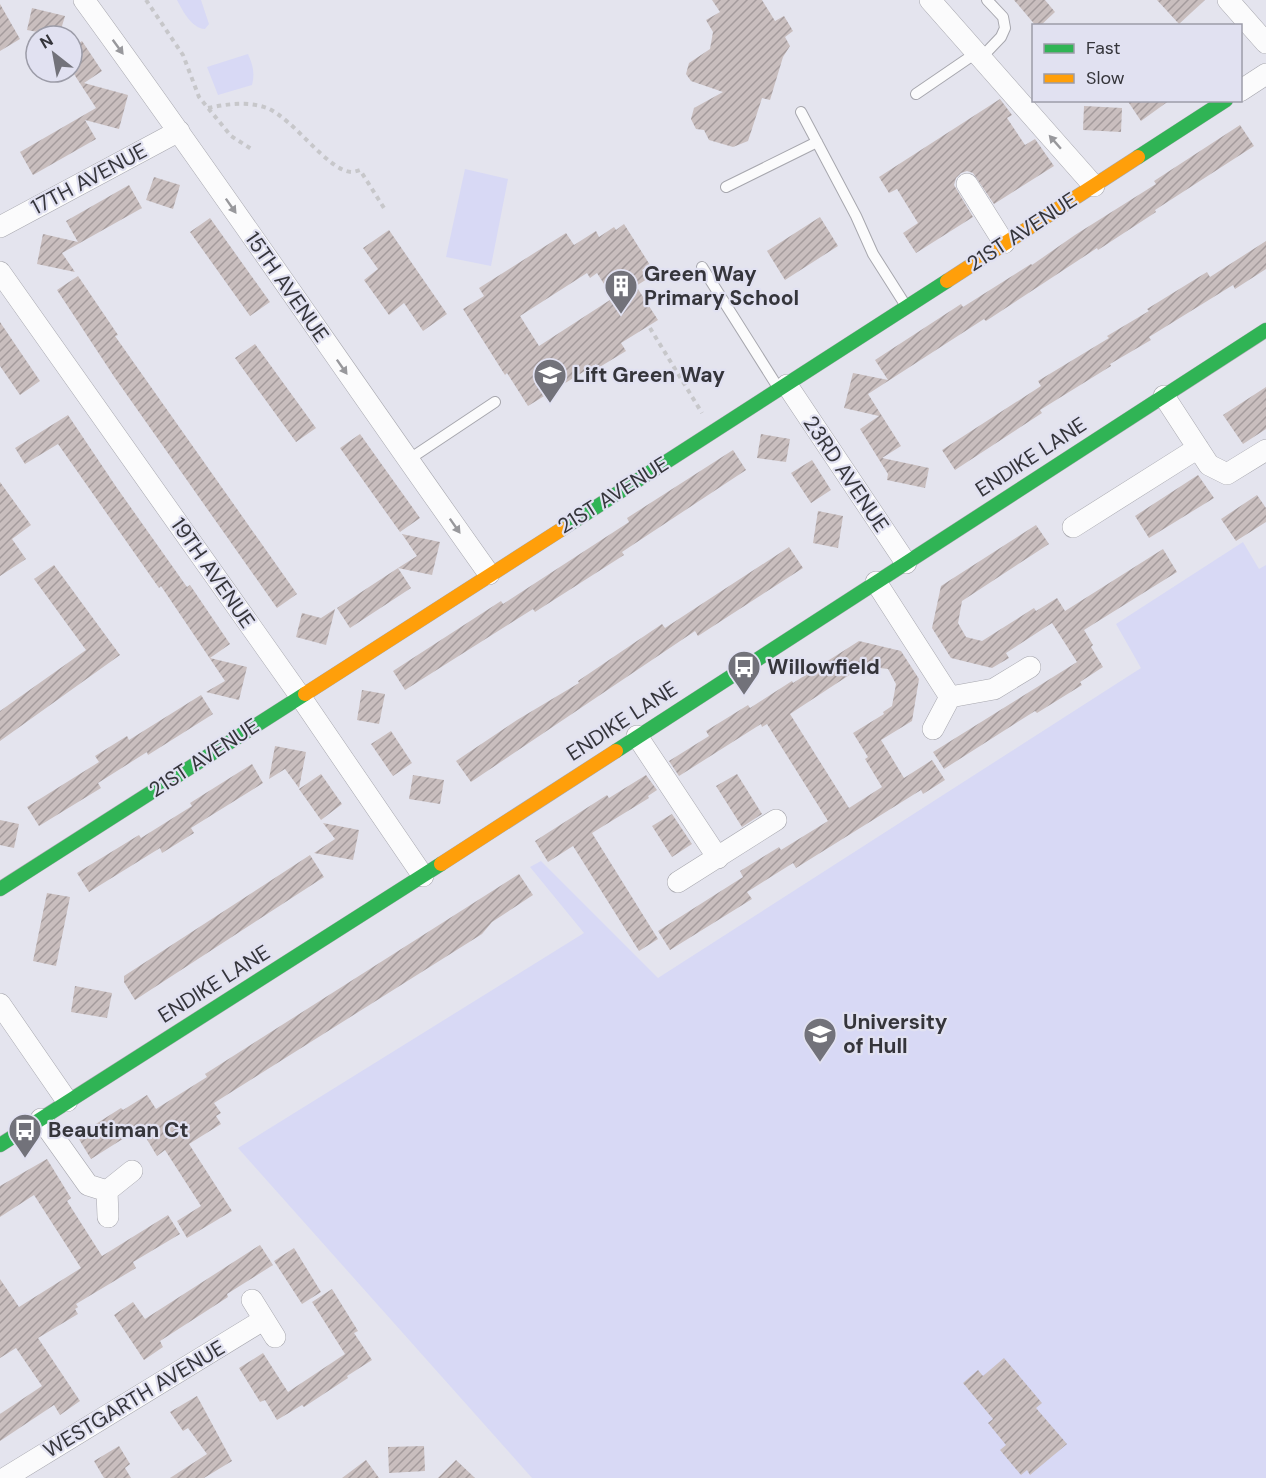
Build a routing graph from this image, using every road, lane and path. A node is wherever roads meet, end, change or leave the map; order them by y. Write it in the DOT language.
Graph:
graph roads {
  1 [pos="84,0"];
  2 [pos="146,0"];
  3 [pos="930,0"];
  4 [pos="987,0"];
  5 [pos="1228,0"];
  6 [pos="1266,43"];
  7 [pos="979,55"];
  8 [pos="1266,74"];
  9 [pos="1242,90"];
  10 [pos="916,94"];
  11 [pos="1223,102"];
  12 [pos="208,108"];
  13 [pos="801,112"];
  14 [pos="179,131"];
  15 [pos="817,142"];
  16 [pos="253,150"];
  17 [pos="966,184"];
  18 [pos="1094,186"];
  19 [pos="726,187"];
  20 [pos="384,208"];
  21 [pos="0,227"];
  22 [pos="1004,243"];
  23 [pos="702,267"];
  24 [pos="0,272"];
  25 [pos="907,307"];
  26 [pos="650,328"];
  27 [pos="1266,330"];
  28 [pos="783,387"];
  29 [pos="1164,396"];
  30 [pos="495,402"];
  31 [pos="714,431"];
  32 [pos="1198,448"];
  33 [pos="1266,450"];
  34 [pos="408,460"];
  35 [pos="1073,527"];
  36 [pos="906,563"];
  37 [pos="489,574"];
  38 [pos="876,582"];
  39 [pos="1029,667"];
  40 [pos="300,696"];
  41 [pos="951,697"];
  42 [pos="933,729"];
  43 [pos="637,736"];
  44 [pos="776,820"];
  45 [pos="718,858"];
  46 [pos="423,876"];
  47 [pos="678,882"];
  48 [pos="0,889"];
  49 [pos="0,1004"];
  50 [pos="68,1101"];
  51 [pos="41,1119"];
  52 [pos="0,1145"];
  53 [pos="132,1171"];
  54 [pos="107,1191"];
  55 [pos="108,1217"];
  56 [pos="252,1300"];
  57 [pos="5,1478"];
  1 -- 14 [label="street, 15TH AVENUE, one-way"];
  2 -- 12 [label="path"];
  3 -- 7 [label="street"];
  4 -- 7 [label="lane"];
  5 -- 6 [label="street"];
  7 -- 10 [label="lane"];
  18 -- 7 [label="street, one-way"];
  8 -- 9 [label="street"];
  11 -- 18 [label="street, 21ST AVENUE"];
  12 -- 16 [label="path"];
  12 -- 20 [label="path"];
  13 -- 15 [label="lane"];
  14 -- 21 [label="street, 17TH AVENUE"];
  14 -- 34 [label="street, 15TH AVENUE, one-way"];
  15 -- 19 [label="lane"];
  15 -- 25 [label="lane"];
  17 -- 22 [label="street"];
  18 -- 22 [label="street, 21ST AVENUE"];
  22 -- 25 [label="street, 21ST AVENUE"];
  23 -- 28 [label="lane"];
  24 -- 40 [label="street, 19TH AVENUE"];
  25 -- 28 [label="street, 21ST AVENUE"];
  26 -- 31 [label="path"];
  27 -- 29 [label="street, ENDIKE LANE"];
  28 -- 31 [label="street, 21ST AVENUE"];
  28 -- 36 [label="street, 23RD AVENUE"];
  29 -- 32 [label="street"];
  29 -- 36 [label="street, ENDIKE LANE"];
  30 -- 34 [label="lane"];
  31 -- 37 [label="street, 21ST AVENUE"];
  32 -- 33 [label="street"];
  32 -- 35 [label="street"];
  34 -- 37 [label="street, 15TH AVENUE, one-way"];
  36 -- 38 [label="street, ENDIKE LANE"];
  37 -- 40 [label="street, 21ST AVENUE"];
  38 -- 41 [label="street"];
  38 -- 43 [label="street, ENDIKE LANE"];
  39 -- 41 [label="street"];
  40 -- 46 [label="street, 19TH AVENUE"];
  40 -- 48 [label="street, 21ST AVENUE"];
  41 -- 42 [label="street"];
  43 -- 45 [label="street"];
  43 -- 46 [label="street, ENDIKE LANE"];
  44 -- 45 [label="street"];
  45 -- 47 [label="street"];
  46 -- 50 [label="street, ENDIKE LANE"];
  49 -- 50 [label="street"];
  50 -- 51 [label="street, ENDIKE LANE"];
  51 -- 52 [label="street, ENDIKE LANE"];
  51 -- 54 [label="street"];
  53 -- 54 [label="street"];
  54 -- 55 [label="street"];
  56 -- 57 [label="street, WESTGARTH AVENUE"];
}
